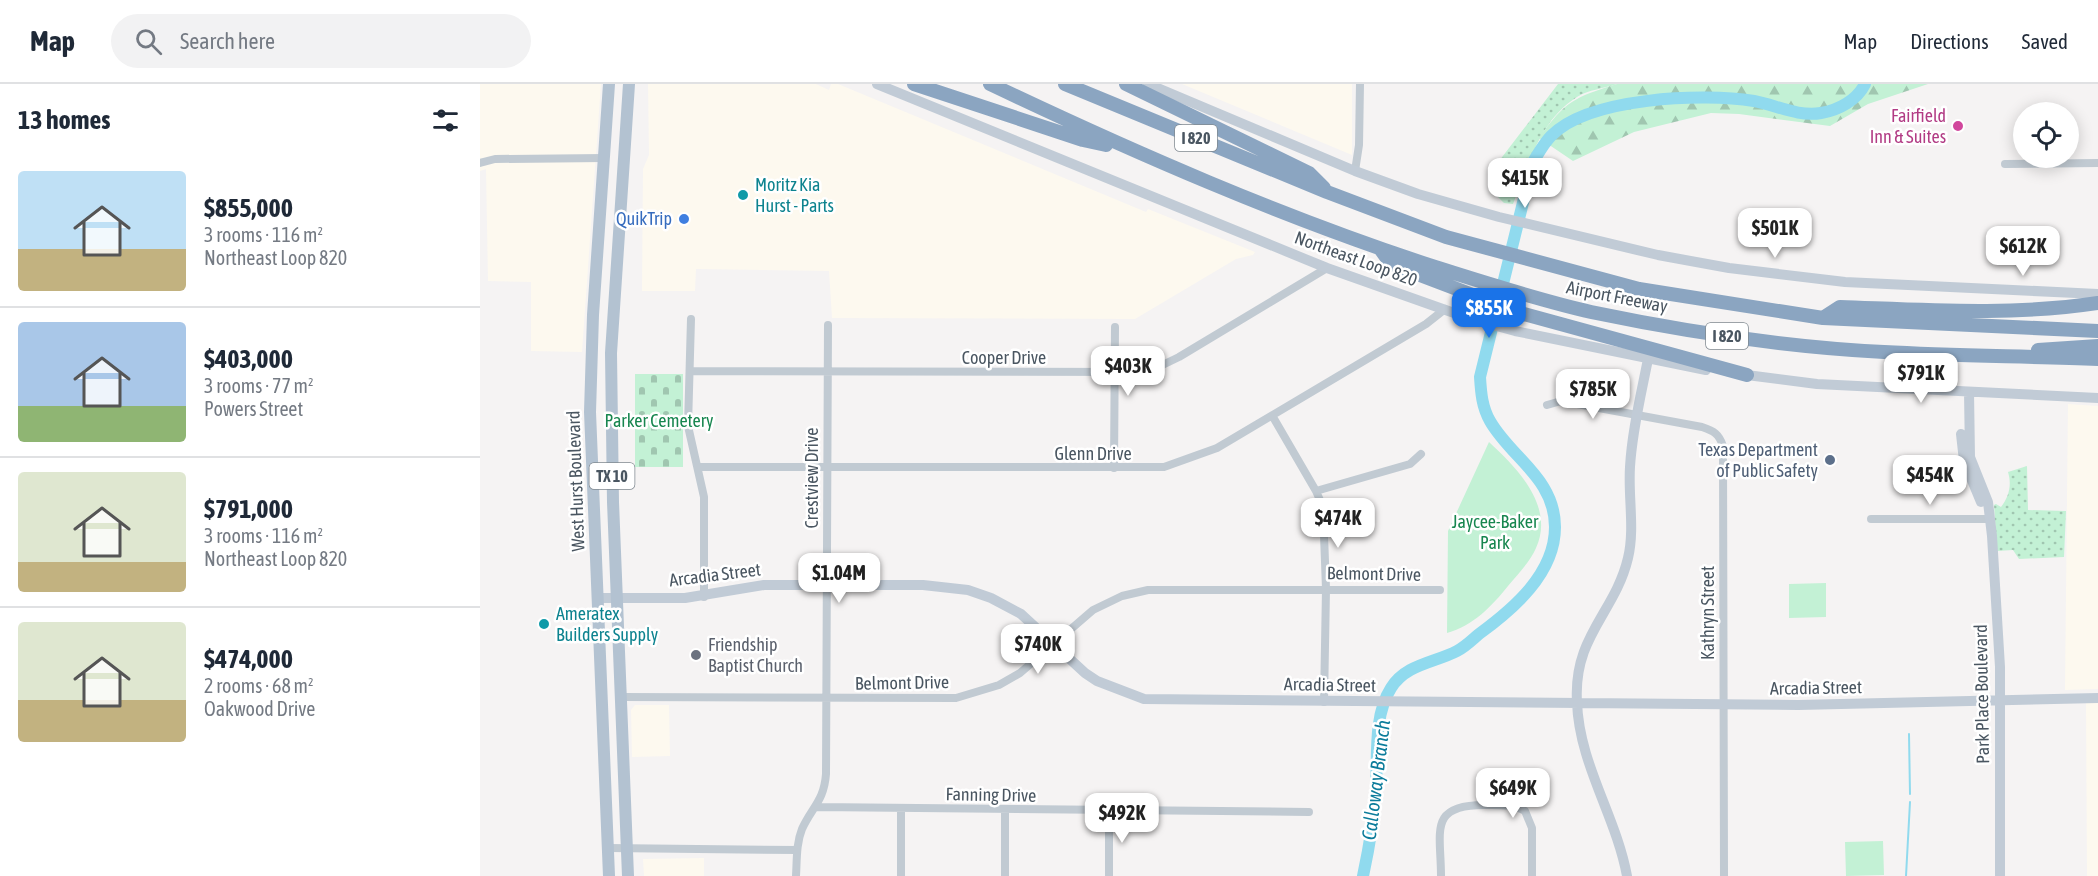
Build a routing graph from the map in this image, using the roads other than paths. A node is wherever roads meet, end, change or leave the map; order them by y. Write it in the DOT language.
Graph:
graph roads {
  1 [pos="609,84"];
  2 [pos="629,84"];
  3 [pos="877,84"];
  4 [pos="914,84"];
  5 [pos="990,84"];
  6 [pos="1065,84"];
  7 [pos="1126,84"];
  8 [pos="1148,84"];
  9 [pos="1360,84"];
  10 [pos="1132,151"];
  11 [pos="604,159"];
  12 [pos="480,163"];
  13 [pos="2005,164"];
  14 [pos="2098,164"];
  15 [pos="1356,171"];
  16 [pos="1327,192"];
  17 [pos="1381,250"];
  18 [pos="1327,268"];
  19 [pos="2098,294"];
  20 [pos="2098,303"];
  21 [pos="1445,309"];
  22 [pos="1823,318"];
  23 [pos="691,319"];
  24 [pos="828,325"];
  25 [pos="1114,327"];
  26 [pos="2098,331"];
  27 [pos="2098,346"];
  28 [pos="1982,354"];
  29 [pos="1648,359"];
  30 [pos="2098,359"];
  31 [pos="690,371"];
  32 [pos="827,371"];
  33 [pos="1115,373"];
  34 [pos="1747,375"];
  35 [pos="1966,392"];
  36 [pos="2098,398"];
  37 [pos="1546,405"];
  38 [pos="1637,415"];
  39 [pos="1273,417"];
  40 [pos="1421,454"];
  41 [pos="827,466"];
  42 [pos="699,468"];
  43 [pos="1114,468"];
  44 [pos="1316,491"];
  45 [pos="1989,515"];
  46 [pos="1871,519"];
  47 [pos="827,585"];
  48 [pos="1326,589"];
  49 [pos="1440,590"];
  50 [pos="704,597"];
  51 [pos="598,598"];
  52 [pos="618,598"];
  53 [pos="1053,643"];
  54 [pos="621,697"];
  55 [pos="2098,698"];
  56 [pos="826,699"];
  57 [pos="2000,700"];
  58 [pos="1324,702"];
  59 [pos="1576,704"];
  60 [pos="1724,705"];
  61 [pos="817,807"];
  62 [pos="901,809"];
  63 [pos="1005,810"];
  64 [pos="1109,812"];
  65 [pos="1309,812"];
  66 [pos="608,848"];
  67 [pos="626,849"];
  68 [pos="797,850"];
  69 [pos="609,876"];
  70 [pos="628,876"];
  71 [pos="796,876"];
  72 [pos="901,876"];
  73 [pos="1005,876"];
  74 [pos="1109,876"];
  75 [pos="1441,876"];
  76 [pos="1532,876"];
  77 [pos="1627,876"];
  78 [pos="1724,876"];
  79 [pos="2000,876"];
  1 -- 11 [label="main road, West Hurst Boulevard / TX 10"];
  2 -- 52 [label="main road, West Hurst Boulevard / TX 10"];
  3 -- 18 [label="street, Northeast Loop 820"];
  4 -- 10 [label="highway"];
  5 -- 10 [label="highway, Airport Freeway / I 820"];
  6 -- 16 [label="highway, Airport Freeway / I 820"];
  7 -- 16 [label="highway"];
  8 -- 15 [label="street"];
  9 -- 15 [label="street"];
  10 -- 17 [label="highway, Airport Freeway / I 820"];
  11 -- 12 [label="street"];
  11 -- 51 [label="main road, West Hurst Boulevard / TX 10"];
  13 -- 14 [label="street"];
  15 -- 19 [label="street"];
  16 -- 22 [label="highway, Airport Freeway / I 820"];
  17 -- 28 [label="highway, Airport Freeway / I 820"];
  17 -- 34 [label="highway"];
  18 -- 21 [label="street, Northeast Loop 820"];
  18 -- 33 [label="street, Cooper Drive"];
  20 -- 22 [label="highway"];
  21 -- 29 [label="street, Northeast Loop 820"];
  21 -- 39 [label="street, Glenn Drive"];
  22 -- 26 [label="highway, Airport Freeway / I 820"];
  23 -- 31 [label="street"];
  24 -- 32 [label="street, Crestview Drive"];
  25 -- 33 [label="street"];
  27 -- 28 [label="highway"];
  28 -- 30 [label="highway, Airport Freeway / I 820"];
  29 -- 34 [label="street, Northeast Loop 820"];
  29 -- 38 [label="street"];
  31 -- 32 [label="street, Cooper Drive"];
  31 -- 42 [label="street"];
  32 -- 33 [label="street, Cooper Drive"];
  32 -- 41 [label="street, Crestview Drive"];
  33 -- 43 [label="street"];
  34 -- 35 [label="street, Northeast Loop 820"];
  35 -- 36 [label="street, Northeast Loop 820"];
  35 -- 45 [label="street, Park Place Boulevard"];
  37 -- 38 [label="street, Kathryn Street"];
  38 -- 59 [label="street"];
  38 -- 60 [label="street, Kathryn Street"];
  39 -- 43 [label="street, Glenn Drive"];
  39 -- 44 [label="street"];
  40 -- 44 [label="street"];
  41 -- 42 [label="street, Glenn Drive"];
  41 -- 43 [label="street, Glenn Drive"];
  41 -- 47 [label="street, Crestview Drive"];
  42 -- 50 [label="street"];
  44 -- 48 [label="street"];
  45 -- 46 [label="street"];
  45 -- 57 [label="street, Park Place Boulevard"];
  47 -- 50 [label="street, Arcadia Street"];
  47 -- 53 [label="street, Arcadia Street"];
  47 -- 56 [label="street, Crestview Drive"];
  48 -- 49 [label="street, Belmont Drive"];
  48 -- 53 [label="street, Belmont Drive"];
  48 -- 58 [label="street"];
  50 -- 52 [label="street, Arcadia Street"];
  51 -- 52 [label="street, Arcadia Street"];
  51 -- 66 [label="main road, West Hurst Boulevard / TX 10"];
  52 -- 54 [label="main road, West Hurst Boulevard / TX 10"];
  53 -- 56 [label="street, Belmont Drive"];
  53 -- 58 [label="street, Arcadia Street"];
  54 -- 56 [label="street, Belmont Drive"];
  54 -- 67 [label="main road, West Hurst Boulevard / TX 10"];
  55 -- 57 [label="street, Arcadia Street"];
  56 -- 61 [label="street, Crestview Drive"];
  57 -- 60 [label="street, Arcadia Street"];
  57 -- 79 [label="street, Park Place Boulevard"];
  58 -- 59 [label="street, Arcadia Street"];
  59 -- 60 [label="street, Arcadia Street"];
  59 -- 77 [label="street"];
  60 -- 78 [label="street, Kathryn Street"];
  61 -- 62 [label="street, Fanning Drive"];
  61 -- 68 [label="street, Crestview Drive"];
  62 -- 63 [label="street, Fanning Drive"];
  62 -- 72 [label="street"];
  63 -- 64 [label="street, Fanning Drive"];
  63 -- 73 [label="street"];
  64 -- 65 [label="street, Fanning Drive"];
  64 -- 74 [label="street"];
  66 -- 67 [label="street"];
  66 -- 69 [label="main road, West Hurst Boulevard / TX 10"];
  67 -- 68 [label="street"];
  67 -- 70 [label="main road, West Hurst Boulevard / TX 10"];
  68 -- 71 [label="street, Crestview Drive"];
  75 -- 76 [label="street"];
}
